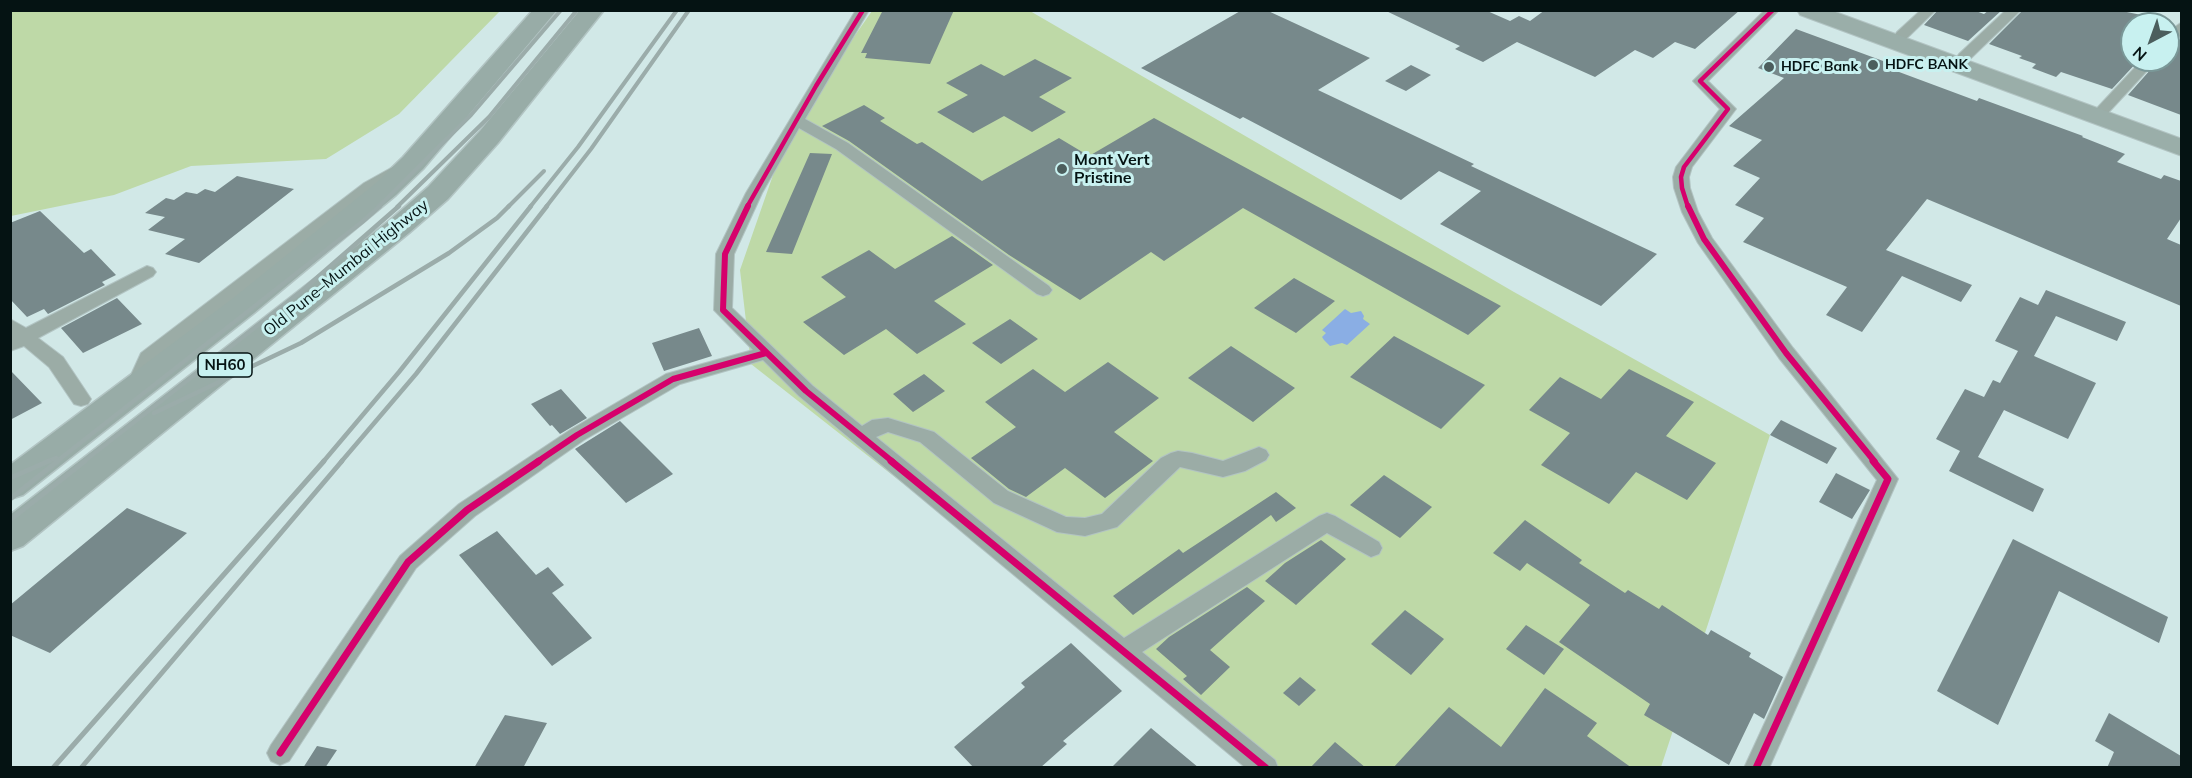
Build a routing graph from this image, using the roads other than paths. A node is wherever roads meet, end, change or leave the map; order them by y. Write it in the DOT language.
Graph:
graph roads {
  1 [pos="546,10"];
  2 [pos="593,10"];
  3 [pos="863,10"];
  4 [pos="1773,10"];
  5 [pos="1808,10"];
  6 [pos="1837,10"];
  7 [pos="1930,10"];
  8 [pos="2014,10"];
  9 [pos="1902,35"];
  10 [pos="1964,57"];
  11 [pos="2139,72"];
  12 [pos="2103,110"];
  13 [pos="796,120"];
  14 [pos="2141,127"];
  15 [pos="2181,137"];
  16 [pos="2181,148"];
  17 [pos="147,272"];
  18 [pos="1043,290"];
  19 [pos="15,336"];
  20 [pos="766,353"];
  21 [pos="81,399"];
  22 [pos="861,436"];
  23 [pos="1258,455"];
  24 [pos="20,477"];
  25 [pos="72,487"];
  26 [pos="10,536"];
  27 [pos="1371,548"];
  28 [pos="1125,650"];
  29 [pos="280,753"];
  30 [pos="1266,768"];
  31 [pos="1756,768"];
  1 -- 24 [label="highway, NH60"];
  2 -- 25 [label="highway, Old Pune–Mumbai Highway / NH60"];
  3 -- 13 [label="street"];
  4 -- 31 [label="street"];
  5 -- 14 [label="main road"];
  6 -- 9 [label="main road"];
  7 -- 9 [label="street"];
  8 -- 10 [label="street"];
  9 -- 10 [label="main road"];
  10 -- 12 [label="main road"];
  11 -- 12 [label="street"];
  12 -- 14 [label="main road"];
  13 -- 18 [label="street"];
  13 -- 20 [label="street"];
  14 -- 15 [label="main road"];
  14 -- 16 [label="main road"];
  17 -- 19 [label="street"];
  19 -- 21 [label="street"];
  20 -- 22 [label="street"];
  20 -- 29 [label="street"];
  22 -- 23 [label="street"];
  22 -- 28 [label="street"];
  24 -- 25 [label="highway"];
  25 -- 26 [label="highway, Old Pune–Mumbai Highway / NH60"];
  27 -- 28 [label="street"];
  28 -- 30 [label="street"];
}
